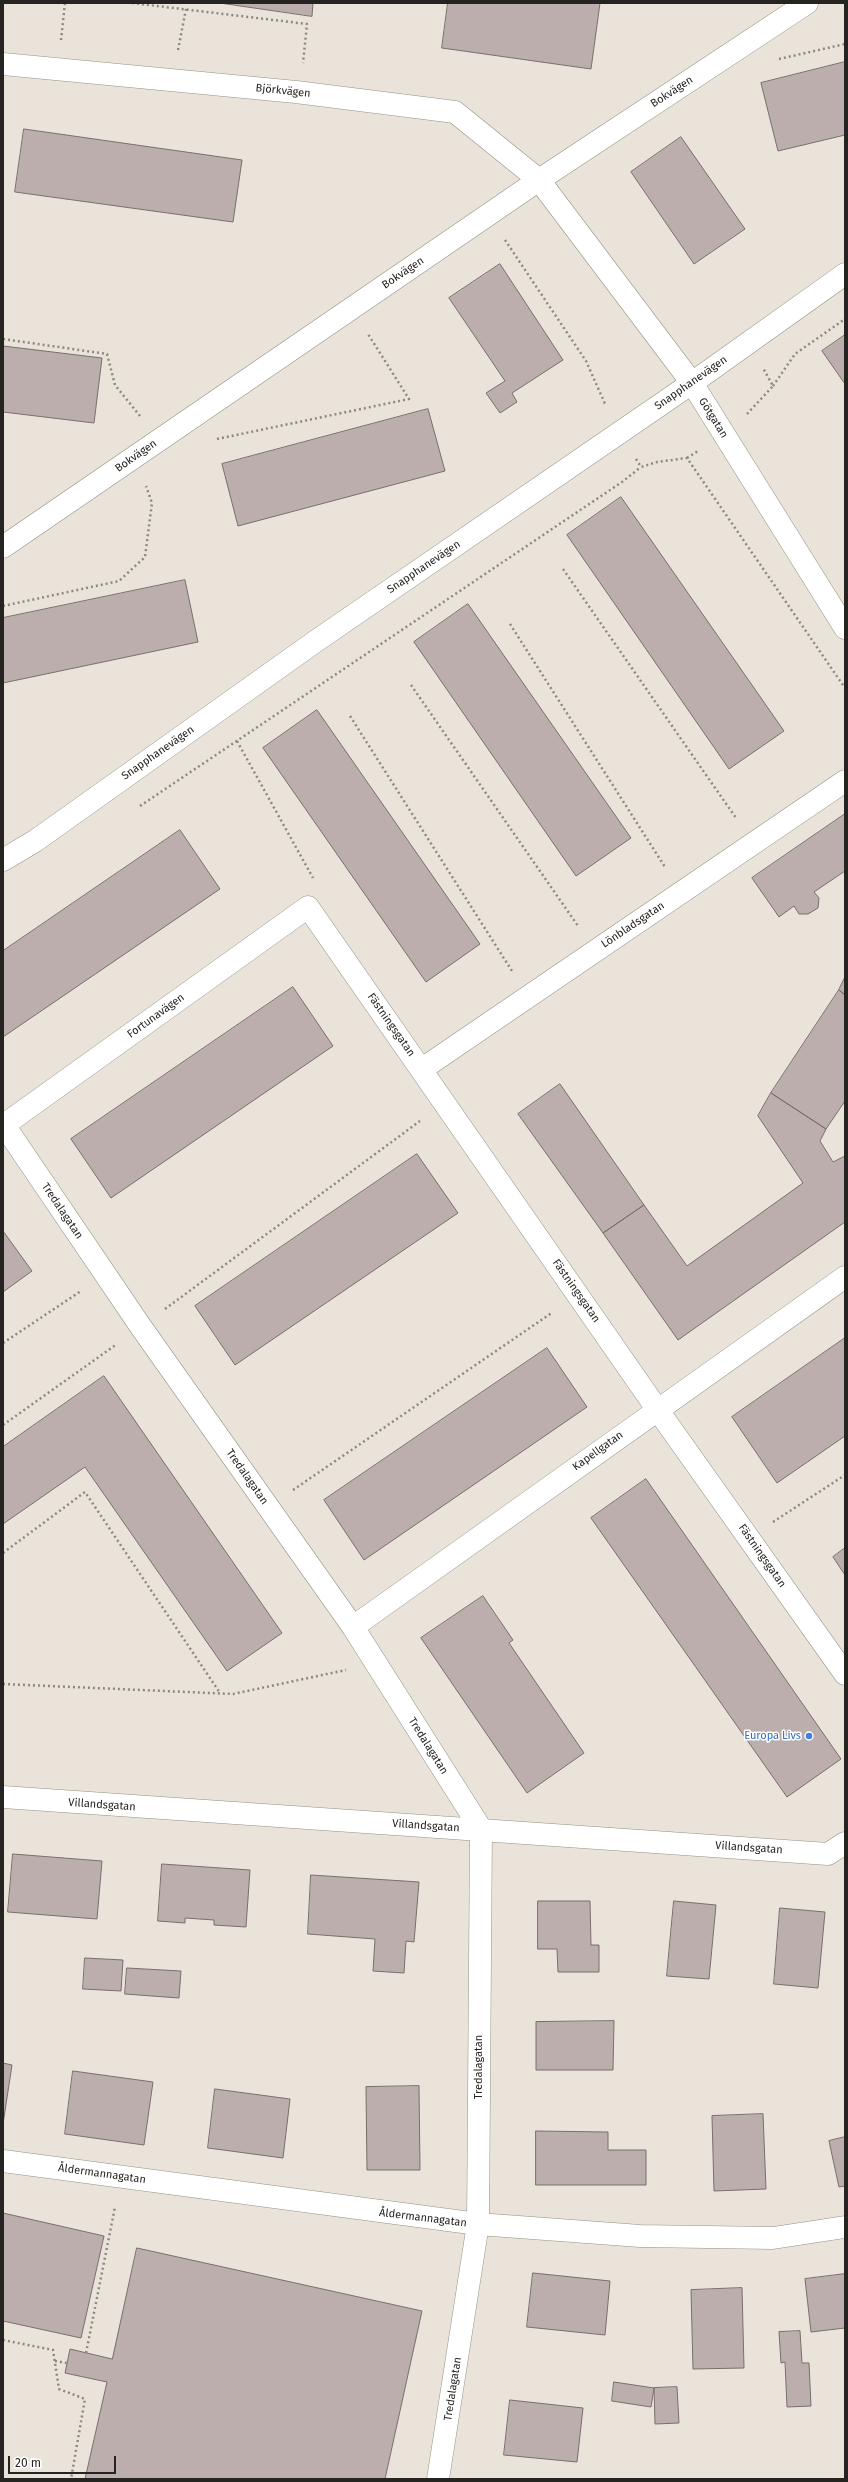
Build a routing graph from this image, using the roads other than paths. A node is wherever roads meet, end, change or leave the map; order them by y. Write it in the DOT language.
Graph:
graph roads {
  1 [pos="807,3"];
  2 [pos="3,64"];
  3 [pos="539,180"];
  4 [pos="845,274"];
  5 [pos="692,383"];
  6 [pos="3,547"];
  7 [pos="845,628"];
  8 [pos="845,781"];
  9 [pos="3,860"];
  10 [pos="308,907"];
  11 [pos="422,1069"];
  12 [pos="4,1125"];
  13 [pos="845,1277"];
  14 [pos="657,1409"];
  15 [pos="353,1627"];
  16 [pos="845,1674"];
  17 [pos="3,1797"];
  18 [pos="480,1829"];
  19 [pos="845,1843"];
  20 [pos="3,2161"];
  21 [pos="478,2224"];
  22 [pos="845,2227"];
  23 [pos="438,2479"];
  1 -- 3 [label="street, Bokvägen"];
  2 -- 3 [label="street, Björkvägen"];
  3 -- 5 [label="street, Götgatan"];
  3 -- 6 [label="street, Bokvägen"];
  4 -- 5 [label="street, Snapphanevägen"];
  5 -- 7 [label="street, Götgatan"];
  5 -- 9 [label="street, Snapphanevägen"];
  8 -- 11 [label="street, Lönbladsgatan"];
  10 -- 11 [label="street, Fästningsgatan"];
  10 -- 12 [label="street, Fortunavägen"];
  11 -- 14 [label="street, Fästningsgatan"];
  12 -- 15 [label="street, Tredalagatan"];
  13 -- 14 [label="street, Kapellgatan"];
  14 -- 15 [label="street, Kapellgatan"];
  14 -- 16 [label="street, Fästningsgatan"];
  15 -- 18 [label="street, Tredalagatan"];
  17 -- 18 [label="street, Villandsgatan"];
  18 -- 19 [label="street, Villandsgatan"];
  18 -- 21 [label="street, Tredalagatan"];
  20 -- 21 [label="street, Åldermannagatan"];
  21 -- 22 [label="street, Åldermannagatan"];
  21 -- 23 [label="street, Tredalagatan"];
}
